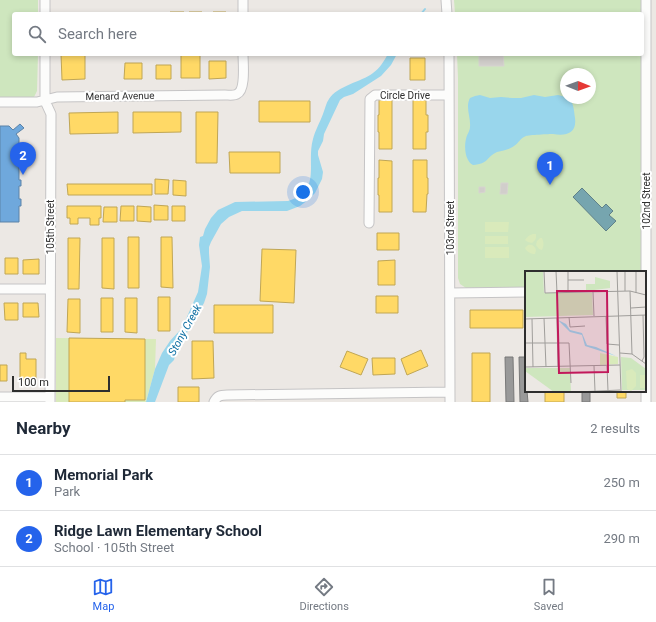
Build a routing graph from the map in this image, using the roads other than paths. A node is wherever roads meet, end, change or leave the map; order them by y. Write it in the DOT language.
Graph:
graph roads {
  1 [pos="45,0"];
  2 [pos="243,0"];
  3 [pos="446,0"];
  4 [pos="646,0"];
  5 [pos="45,12"];
  6 [pos="243,12"];
  7 [pos="447,12"];
  8 [pos="45,56"];
  9 [pos="243,56"];
  10 [pos="449,56"];
  11 [pos="651,91"];
  12 [pos="449,95"];
  13 [pos="45,101"];
  14 [pos="0,102"];
  15 [pos="369,223"];
  16 [pos="0,289"];
  17 [pos="50,289"];
  18 [pos="646,290"];
  19 [pos="525,292"];
  20 [pos="450,293"];
  21 [pos="450,392"];
  22 [pos="0,397"];
  23 [pos="50,399"];
  24 [pos="216,400"];
  25 [pos="450,402"];
  26 [pos="646,402"];
  1 -- 5 [label="street"];
  2 -- 6 [label="street"];
  3 -- 7 [label="street"];
  4 -- 11 [label="street, 102nd Street"];
  8 -- 13 [label="street, 105th Street"];
  9 -- 13 [label="street, Menard Avenue"];
  10 -- 12 [label="street, 103rd Street"];
  11 -- 18 [label="street, 102nd Street"];
  12 -- 15 [label="street, Circle Drive"];
  12 -- 20 [label="street, 103rd Street"];
  13 -- 14 [label="street, Menard Avenue"];
  13 -- 17 [label="street, 105th Street"];
  16 -- 17 [label="street"];
  17 -- 23 [label="street, 105th Street"];
  18 -- 26 [label="street, 102nd Street"];
  19 -- 20 [label="street"];
  20 -- 21 [label="street, 103rd Street"];
  21 -- 24 [label="street"];
  21 -- 25 [label="street, 103rd Street"];
  22 -- 23 [label="street"];
}
